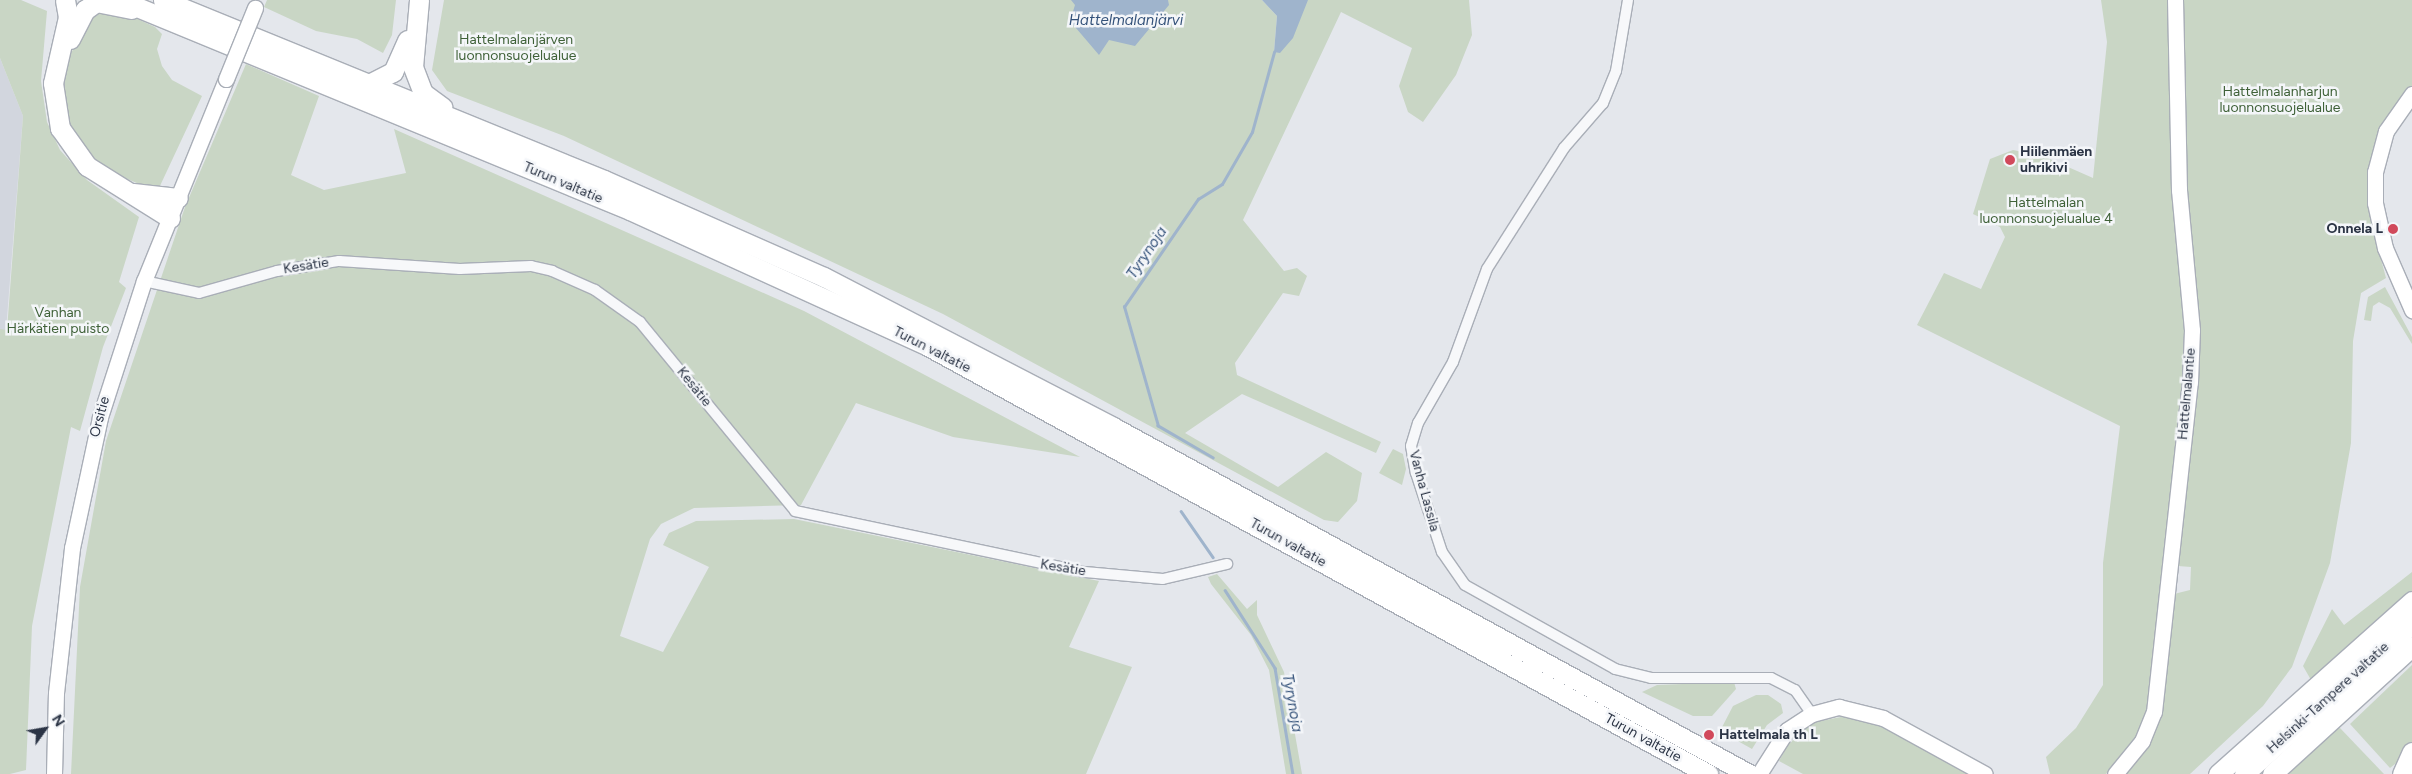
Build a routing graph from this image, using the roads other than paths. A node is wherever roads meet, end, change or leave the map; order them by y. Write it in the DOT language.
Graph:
graph roads {
  1 [pos="66,0"];
  2 [pos="120,0"];
  3 [pos="163,0"];
  4 [pos="1628,0"];
  5 [pos="2175,0"];
  6 [pos="257,4"];
  7 [pos="418,4"];
  8 [pos="203,33"];
  9 [pos="54,69"];
  10 [pos="369,84"];
  11 [pos="2412,94"];
  12 [pos="480,129"];
  13 [pos="133,193"];
  14 [pos="178,198"];
  15 [pos="170,218"];
  16 [pos="144,281"];
  17 [pos="2410,303"];
  18 [pos="1227,564"];
  19 [pos="2412,601"];
  20 [pos="2412,623"];
  21 [pos="2412,646"];
  22 [pos="1812,714"];
  23 [pos="2412,752"];
  24 [pos="54,774"];
  25 [pos="1708,774"];
  26 [pos="1749,774"];
  27 [pos="1759,774"];
  28 [pos="1985,774"];
  29 [pos="2115,774"];
  30 [pos="2218,774"];
  31 [pos="2244,774"];
  32 [pos="2272,774"];
  33 [pos="2402,774"];
  1 -- 9 [label="highway"];
  2 -- 8 [label="highway, Turun valtatie"];
  3 -- 10 [label="highway, Turun valtatie"];
  4 -- 22 [label="street, Vanha Lassila"];
  5 -- 29 [label="street, Hattelmalantie"];
  6 -- 14 [label="street, Orsitie, bridge"];
  7 -- 10 [label="highway"];
  7 -- 12 [label="highway"];
  8 -- 9 [label="highway"];
  8 -- 25 [label="highway, Turun valtatie"];
  9 -- 13 [label="highway"];
  10 -- 12 [label="highway, Turun valtatie"];
  11 -- 17 [label="street"];
  12 -- 26 [label="highway, Turun valtatie"];
  13 -- 14 [label="highway"];
  13 -- 15 [label="highway"];
  14 -- 15 [label="street, Orsitie"];
  15 -- 16 [label="street, Orsitie"];
  16 -- 18 [label="street, Kesätie"];
  16 -- 24 [label="street, Orsitie"];
  19 -- 30 [label="highway"];
  20 -- 31 [label="highway, Helsinki-Tampere valtatie"];
  21 -- 32 [label="highway, Helsinki-Tampere valtatie"];
  22 -- 27 [label="street"];
  22 -- 28 [label="street"];
  23 -- 33 [label="highway"];
}
